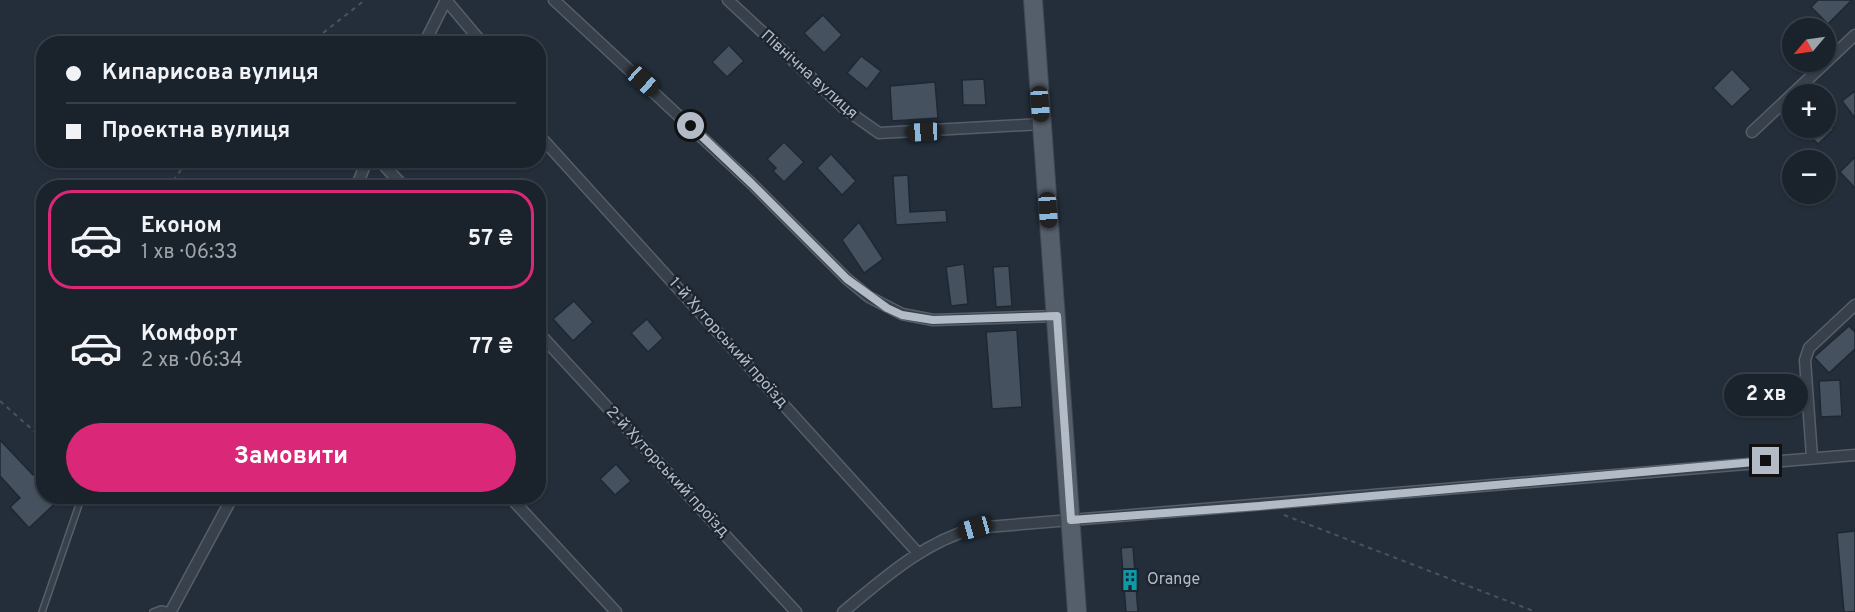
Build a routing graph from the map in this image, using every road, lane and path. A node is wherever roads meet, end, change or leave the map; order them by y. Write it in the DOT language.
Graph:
graph roads {
  1 [pos="364,0"];
  2 [pos="446,0"];
  3 [pos="554,0"];
  4 [pos="728,0"];
  5 [pos="1033,0"];
  6 [pos="1855,35"];
  7 [pos="319,36"];
  8 [pos="428,36"];
  9 [pos="476,36"];
  10 [pos="1042,124"];
  11 [pos="1752,132"];
  12 [pos="546,143"];
  13 [pos="386,168"];
  14 [pos="398,180"];
  15 [pos="1855,305"];
  16 [pos="1057,316"];
  17 [pos="546,341"];
  18 [pos="0,401"];
  19 [pos="36,433"];
  20 [pos="1855,455"];
  21 [pos="1812,457"];
  22 [pos="79,504"];
  23 [pos="229,504"];
  24 [pos="515,504"];
  25 [pos="1259,506"];
  26 [pos="1071,520"];
  27 [pos="918,553"];
  28 [pos="42,612"];
  29 [pos="153,612"];
  30 [pos="172,612"];
  31 [pos="616,612"];
  32 [pos="796,612"];
  33 [pos="843,612"];
  34 [pos="1077,612"];
  35 [pos="1536,612"];
  1 -- 7 [label="path"];
  2 -- 8 [label="street"];
  2 -- 9 [label="street"];
  3 -- 16 [label="street"];
  4 -- 10 [label="street, Північна вулиця"];
  5 -- 10 [label="main road"];
  6 -- 11 [label="street"];
  10 -- 16 [label="main road"];
  12 -- 27 [label="street, 1-й Хуторський проїзд"];
  13 -- 14 [label="street"];
  15 -- 21 [label="street"];
  16 -- 26 [label="main road"];
  17 -- 32 [label="street, 2-й Хуторський проїзд"];
  18 -- 19 [label="path"];
  20 -- 21 [label="street"];
  21 -- 25 [label="street"];
  22 -- 28 [label="lane"];
  23 -- 30 [label="street"];
  24 -- 31 [label="street"];
  25 -- 26 [label="street"];
  25 -- 35 [label="path"];
  26 -- 27 [label="street"];
  26 -- 34 [label="main road"];
  27 -- 33 [label="street"];
  29 -- 30 [label="lane"];
}
